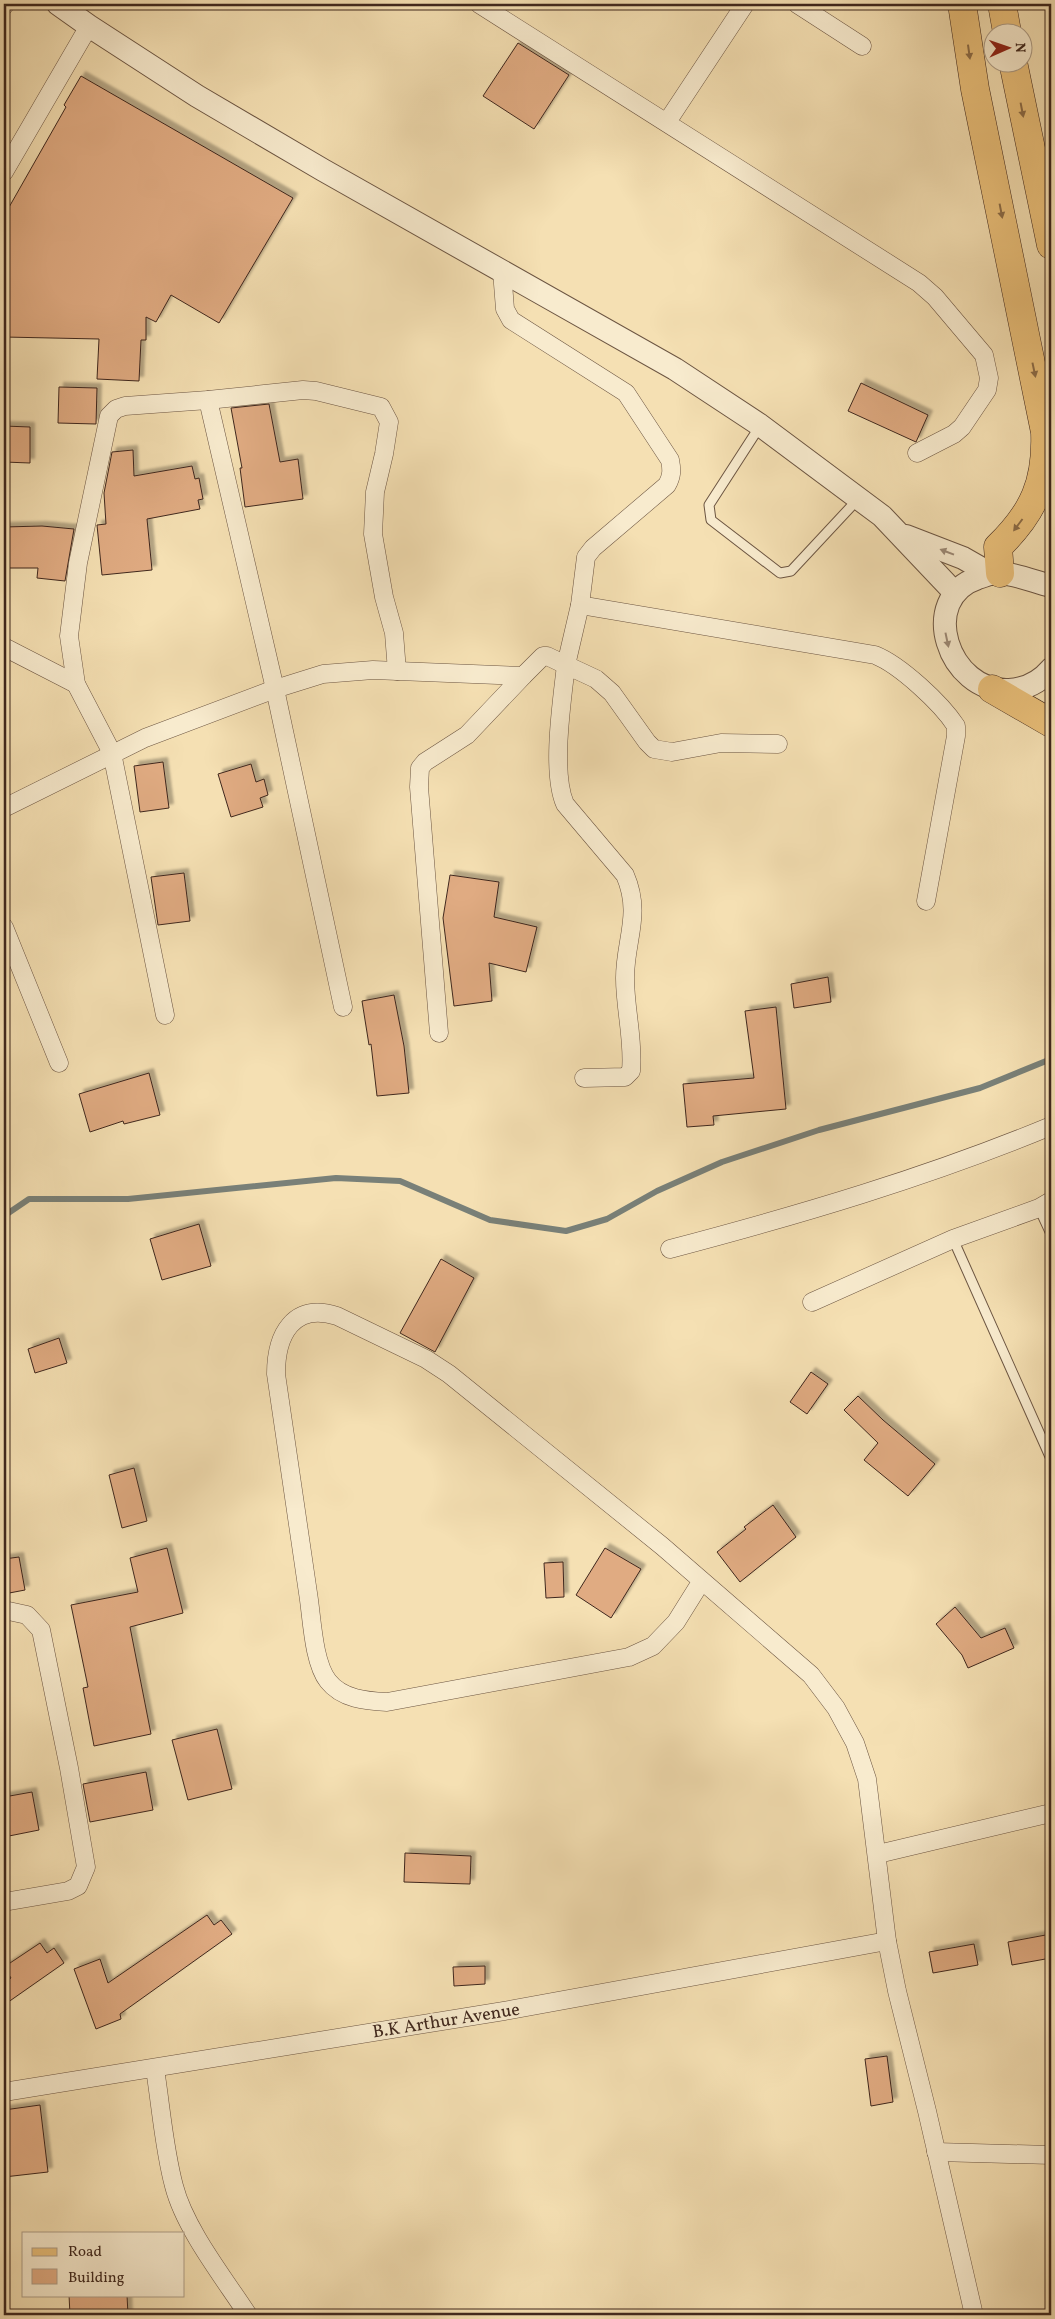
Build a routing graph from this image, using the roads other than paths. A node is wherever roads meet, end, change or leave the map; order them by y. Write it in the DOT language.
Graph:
graph roads {
  1 [pos="58,4"];
  2 [pos="479,4"];
  3 [pos="745,4"];
  4 [pos="797,4"];
  5 [pos="962,4"];
  6 [pos="1002,4"];
  7 [pos="1006,22"];
  8 [pos="89,26"];
  9 [pos="862,46"];
  10 [pos="1015,72"];
  11 [pos="667,122"];
  12 [pos="4,172"];
  13 [pos="1051,245"];
  14 [pos="502,271"];
  15 [pos="208,400"];
  16 [pos="760,426"];
  17 [pos="917,452"];
  18 [pos="859,498"];
  19 [pos="900,533"];
  20 [pos="995,573"];
  21 [pos="1051,586"];
  22 [pos="955,593"];
  23 [pos="580,605"];
  24 [pos="4,647"];
  25 [pos="566,664"];
  26 [pos="1051,669"];
  27 [pos="397,671"];
  28 [pos="523,676"];
  29 [pos="76,684"];
  30 [pos="992,688"];
  31 [pos="275,689"];
  32 [pos="1051,723"];
  33 [pos="778,744"];
  34 [pos="112,753"];
  35 [pos="4,808"];
  36 [pos="926,901"];
  37 [pos="4,927"];
  38 [pos="343,1007"];
  39 [pos="165,1015"];
  40 [pos="439,1033"];
  41 [pos="59,1063"];
  42 [pos="584,1078"];
  43 [pos="1051,1126"];
  44 [pos="1045,1205"];
  45 [pos="1051,1234"];
  46 [pos="953,1239"];
  47 [pos="670,1249"];
  48 [pos="812,1302"];
  49 [pos="1051,1459"];
  50 [pos="701,1582"];
  51 [pos="4,1610"];
  52 [pos="1051,1814"];
  53 [pos="878,1854"];
  54 [pos="4,1902"];
  55 [pos="887,1941"];
  56 [pos="155,2069"];
  57 [pos="4,2092"];
  58 [pos="936,2152"];
  59 [pos="1051,2155"];
  60 [pos="248,2315"];
  61 [pos="974,2315"];
  1 -- 8 [label="street"];
  2 -- 11 [label="street"];
  3 -- 11 [label="street"];
  4 -- 9 [label="street"];
  5 -- 20 [label="main road, one-way"];
  6 -- 7 [label="main road"];
  8 -- 12 [label="street"];
  8 -- 14 [label="street"];
  10 -- 13 [label="main road, one-way"];
  11 -- 17 [label="street"];
  14 -- 16 [label="street"];
  14 -- 23 [label="street"];
  15 -- 27 [label="street"];
  15 -- 29 [label="street"];
  15 -- 31 [label="street"];
  16 -- 18 [label="street"];
  16 -- 18 [label="lane"];
  18 -- 19 [label="street"];
  20 -- 19 [label="street, one-way"];
  19 -- 22 [label="street"];
  20 -- 21 [label="street"];
  20 -- 22 [label="street"];
  22 -- 30 [label="street, one-way"];
  23 -- 25 [label="street"];
  23 -- 36 [label="street"];
  24 -- 29 [label="street"];
  25 -- 28 [label="street"];
  25 -- 33 [label="street"];
  25 -- 42 [label="street"];
  26 -- 30 [label="street"];
  27 -- 28 [label="street"];
  27 -- 31 [label="street"];
  28 -- 40 [label="street"];
  29 -- 34 [label="street"];
  30 -- 32 [label="main road"];
  31 -- 34 [label="street"];
  31 -- 38 [label="street"];
  34 -- 35 [label="street"];
  34 -- 39 [label="street"];
  37 -- 41 [label="street"];
  43 -- 47 [label="street"];
  44 -- 45 [label="lane"];
  44 -- 46 [label="street"];
  46 -- 48 [label="street"];
  46 -- 49 [label="lane"];
  50 -- 50 [label="street"];
  50 -- 53 [label="street"];
  51 -- 54 [label="street"];
  52 -- 53 [label="street"];
  53 -- 55 [label="street"];
  55 -- 56 [label="street, B.K Arthur Avenue"];
  55 -- 58 [label="street"];
  56 -- 57 [label="street, B.K Arthur Avenue"];
  56 -- 60 [label="street"];
  58 -- 59 [label="street"];
  58 -- 61 [label="street"];
}
